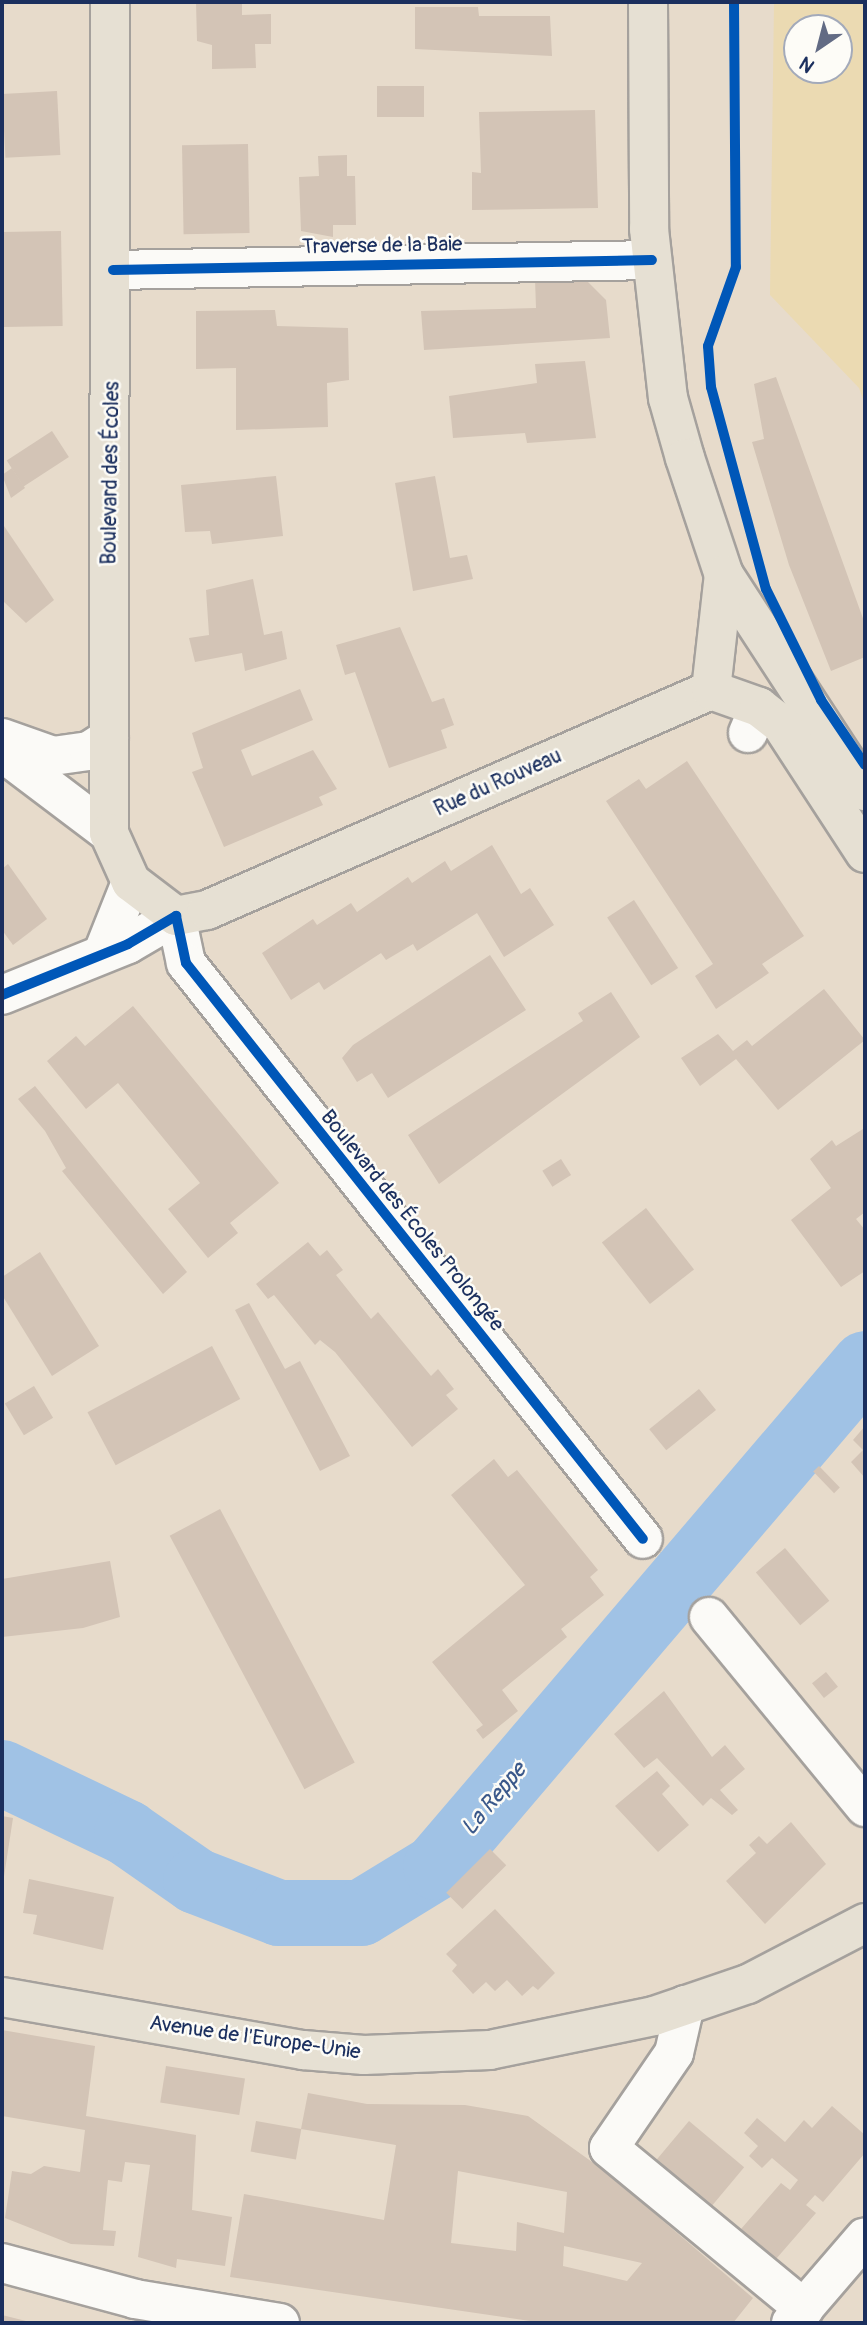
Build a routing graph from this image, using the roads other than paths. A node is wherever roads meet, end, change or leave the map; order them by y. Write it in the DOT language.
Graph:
graph roads {
  1 [pos="110,2"];
  2 [pos="648,2"];
  3 [pos="652,260"];
  4 [pos="113,270"];
  5 [pos="724,575"];
  6 [pos="710,690"];
  7 [pos="2,738"];
  8 [pos="109,738"];
  9 [pos="2,752"];
  10 [pos="865,791"];
  11 [pos="109,833"];
  12 [pos="865,853"];
  13 [pos="131,882"];
  14 [pos="176,916"];
  15 [pos="104,950"];
  16 [pos="2,995"];
  17 [pos="643,1539"];
  18 [pos="709,1617"];
  19 [pos="865,1807"];
  20 [pos="865,1923"];
  21 [pos="2,1997"];
  22 [pos="685,2005"];
  23 [pos="865,2237"];
  24 [pos="2,2263"];
  25 [pos="798,2316"];
  26 [pos="280,2323"];
  1 -- 4 [label="main road, Boulevard des Écoles"];
  2 -- 3 [label="main road"];
  3 -- 4 [label="street, Traverse de la Baie"];
  3 -- 5 [label="main road"];
  4 -- 8 [label="main road, Boulevard des Écoles"];
  5 -- 6 [label="main road"];
  5 -- 10 [label="main road"];
  6 -- 12 [label="main road"];
  6 -- 14 [label="main road, Rue du Rouveau"];
  7 -- 8 [label="street"];
  8 -- 11 [label="main road, Boulevard des Écoles"];
  9 -- 11 [label="street"];
  11 -- 13 [label="main road, Boulevard des Écoles"];
  13 -- 14 [label="main road, Boulevard des Écoles"];
  13 -- 15 [label="street"];
  14 -- 15 [label="street"];
  14 -- 17 [label="street, Boulevard des Écoles Prolongée"];
  15 -- 16 [label="street"];
  18 -- 19 [label="street"];
  20 -- 22 [label="main road, Avenue de l'Europe-Unie"];
  21 -- 22 [label="main road, Avenue de l'Europe-Unie"];
  22 -- 25 [label="street"];
  23 -- 25 [label="street"];
  24 -- 26 [label="street"];
}
